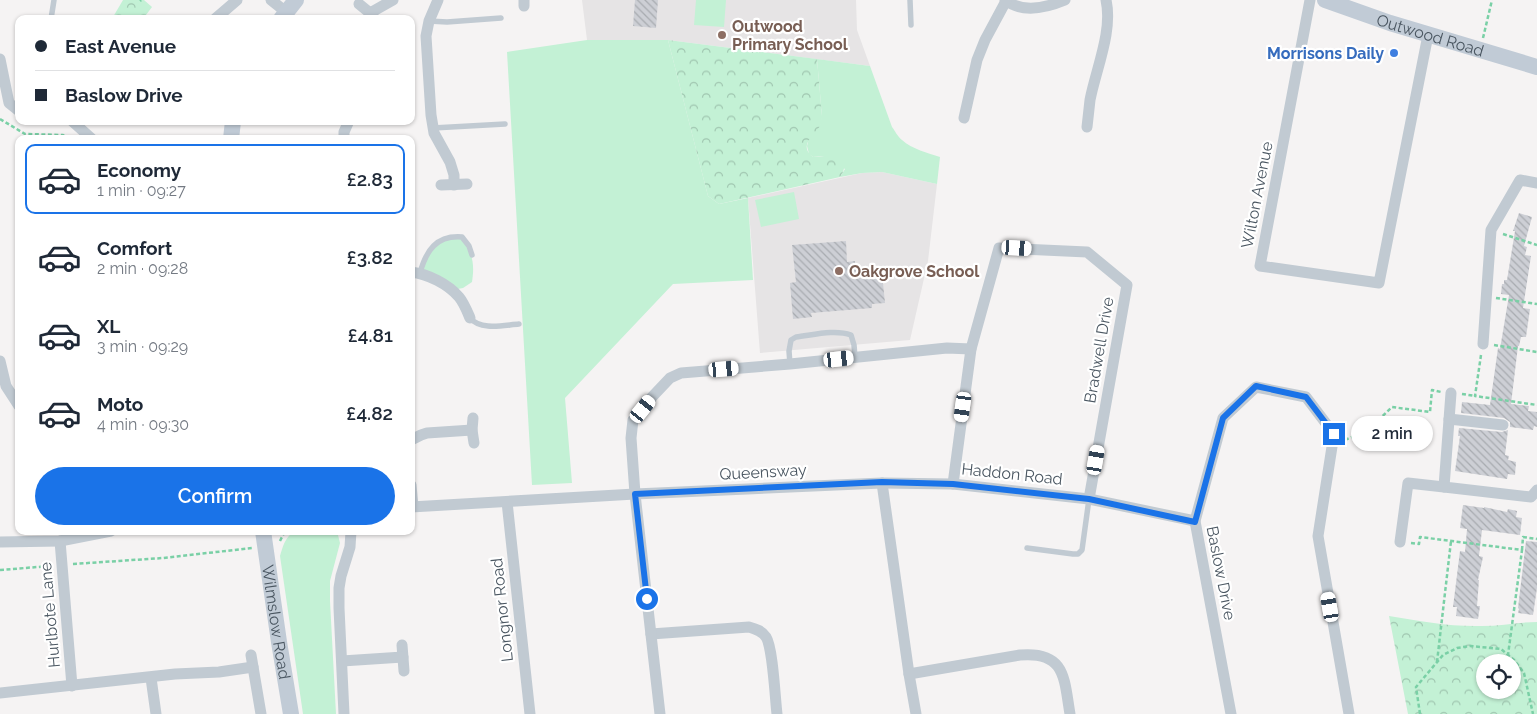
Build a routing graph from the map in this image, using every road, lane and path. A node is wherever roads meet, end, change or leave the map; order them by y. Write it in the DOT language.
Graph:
graph roads {
  1 [pos="54,0"];
  2 [pos="237,0"];
  3 [pos="271,0"];
  4 [pos="393,0"];
  5 [pos="438,0"];
  6 [pos="910,0"];
  7 [pos="1065,0"];
  8 [pos="1106,0"];
  9 [pos="1310,0"];
  10 [pos="1325,0"];
  11 [pos="1492,0"];
  12 [pos="1005,1"];
  13 [pos="359,4"];
  14 [pos="287,10"];
  15 [pos="52,15"];
  16 [pos="220,15"];
  17 [pos="371,15"];
  18 [pos="373,15"];
  19 [pos="501,18"];
  20 [pos="429,21"];
  21 [pos="910,25"];
  22 [pos="1428,35"];
  23 [pos="1481,50"];
  24 [pos="0,58"];
  25 [pos="1537,66"];
  26 [pos="15,108"];
  27 [pos="0,118"];
  28 [pos="964,118"];
  29 [pos="505,124"];
  30 [pos="76,125"];
  31 [pos="1087,127"];
  32 [pos="433,128"];
  33 [pos="63,135"];
  34 [pos="88,135"];
  35 [pos="1537,183"];
  36 [pos="467,184"];
  37 [pos="441,185"];
  38 [pos="454,185"];
  39 [pos="1491,230"];
  40 [pos="1537,245"];
  41 [pos="472,255"];
  42 [pos="415,273"];
  43 [pos="1486,296"];
  44 [pos="1537,304"];
  45 [pos="470,318"];
  46 [pos="520,324"];
  47 [pos="1483,344"];
  48 [pos="971,349"];
  49 [pos="1537,352"];
  50 [pos="855,357"];
  51 [pos="0,361"];
  52 [pos="790,364"];
  53 [pos="1451,393"];
  54 [pos="1475,396"];
  55 [pos="15,400"];
  56 [pos="1537,405"];
  57 [pos="1449,419"];
  58 [pos="1503,425"];
  59 [pos="415,438"];
  60 [pos="474,443"];
  61 [pos="1332,445"];
  62 [pos="882,482"];
  63 [pos="953,484"];
  64 [pos="1444,487"];
  65 [pos="635,494"];
  66 [pos="1535,497"];
  67 [pos="1089,499"];
  68 [pos="507,502"];
  69 [pos="415,507"];
  70 [pos="1195,522"];
  71 [pos="92,535"];
  72 [pos="264,535"];
  73 [pos="283,535"];
  74 [pos="351,535"];
  75 [pos="1537,539"];
  76 [pos="0,542"];
  77 [pos="60,542"];
  78 [pos="1400,542"];
  79 [pos="1451,542"];
  80 [pos="277,545"];
  81 [pos="250,548"];
  82 [pos="1026,548"];
  83 [pos="1522,550"];
  84 [pos="75,564"];
  85 [pos="49,566"];
  86 [pos="0,570"];
  87 [pos="651,634"];
  88 [pos="402,644"];
  89 [pos="1507,654"];
  90 [pos="1508,654"];
  91 [pos="251,655"];
  92 [pos="403,657"];
  93 [pos="342,661"];
  94 [pos="1437,663"];
  95 [pos="253,667"];
  96 [pos="1521,670"];
  97 [pos="404,671"];
  98 [pos="909,674"];
  99 [pos="151,678"];
  100 [pos="72,686"];
  101 [pos="0,693"];
  102 [pos="156,714"];
  103 [pos="262,714"];
  104 [pos="291,714"];
  105 [pos="344,714"];
  106 [pos="530,714"];
  107 [pos="660,714"];
  108 [pos="777,714"];
  109 [pos="916,714"];
  110 [pos="1070,714"];
  111 [pos="1231,714"];
  112 [pos="1349,714"];
  113 [pos="1420,714"];
  114 [pos="1533,714"];
  1 -- 15 [label="lane"];
  2 -- 16 [label="street"];
  3 -- 14 [label="street"];
  4 -- 18 [label="street"];
  5 -- 20 [label="street"];
  6 -- 21 [label="lane"];
  7 -- 12 [label="street"];
  8 -- 31 [label="street"];
  9 -- 22 [label="street, Wilton Avenue"];
  10 -- 22 [label="street, Outwood Road"];
  11 -- 23 [label="path"];
  12 -- 28 [label="street"];
  13 -- 17 [label="street"];
  19 -- 20 [label="lane"];
  20 -- 32 [label="street"];
  22 -- 23 [label="street, Outwood Road"];
  23 -- 25 [label="street, Outwood Road"];
  24 -- 26 [label="street"];
  27 -- 33 [label="path"];
  29 -- 32 [label="lane"];
  30 -- 34 [label="street"];
  32 -- 38 [label="street"];
  35 -- 39 [label="street"];
  36 -- 38 [label="street"];
  37 -- 38 [label="street"];
  39 -- 40 [label="path"];
  39 -- 43 [label="street"];
  41 -- 42 [label="lane"];
  42 -- 45 [label="street"];
  43 -- 44 [label="path"];
  43 -- 47 [label="street"];
  45 -- 46 [label="lane"];
  47 -- 49 [label="path"];
  47 -- 54 [label="path"];
  48 -- 50 [label="street"];
  48 -- 63 [label="street, Bradwell Drive"];
  48 -- 67 [label="street, Bradwell Drive"];
  50 -- 52 [label="street"];
  50 -- 52 [label="lane"];
  51 -- 55 [label="street"];
  52 -- 65 [label="street"];
  53 -- 54 [label="path"];
  53 -- 57 [label="street"];
  53 -- 61 [label="path"];
  54 -- 56 [label="path"];
  57 -- 58 [label="street"];
  57 -- 64 [label="street"];
  59 -- 60 [label="street"];
  61 -- 70 [label="street, Baslow Drive"];
  61 -- 112 [label="street, Baslow Drive"];
  62 -- 63 [label="street, Haddon Road"];
  62 -- 65 [label="street, Queensway"];
  62 -- 98 [label="street"];
  63 -- 67 [label="street, Haddon Road"];
  64 -- 66 [label="street"];
  64 -- 78 [label="street"];
  65 -- 68 [label="street, Queensway"];
  65 -- 87 [label="street"];
  67 -- 70 [label="street, Haddon Road"];
  67 -- 82 [label="lane"];
  68 -- 69 [label="street, Queensway"];
  68 -- 106 [label="street, Longnor Road"];
  70 -- 111 [label="street, Baslow Drive"];
  71 -- 77 [label="street"];
  72 -- 104 [label="street, Wilmslow Road"];
  73 -- 80 [label="path"];
  74 -- 93 [label="street"];
  75 -- 83 [label="path"];
  76 -- 77 [label="street"];
  77 -- 100 [label="street, Hurlbote Lane"];
  78 -- 79 [label="path"];
  79 -- 83 [label="path"];
  79 -- 94 [label="path"];
  81 -- 84 [label="path"];
  83 -- 90 [label="path"];
  85 -- 86 [label="path"];
  87 -- 107 [label="street"];
  87 -- 108 [label="street"];
  88 -- 92 [label="street"];
  89 -- 94 [label="path"];
  91 -- 95 [label="street"];
  92 -- 93 [label="street"];
  92 -- 97 [label="street"];
  93 -- 105 [label="street"];
  94 -- 113 [label="path"];
  95 -- 99 [label="street"];
  95 -- 103 [label="street"];
  96 -- 114 [label="path"];
  98 -- 109 [label="street"];
  98 -- 110 [label="street"];
  99 -- 100 [label="street"];
  99 -- 102 [label="street"];
  100 -- 101 [label="street"];
}
